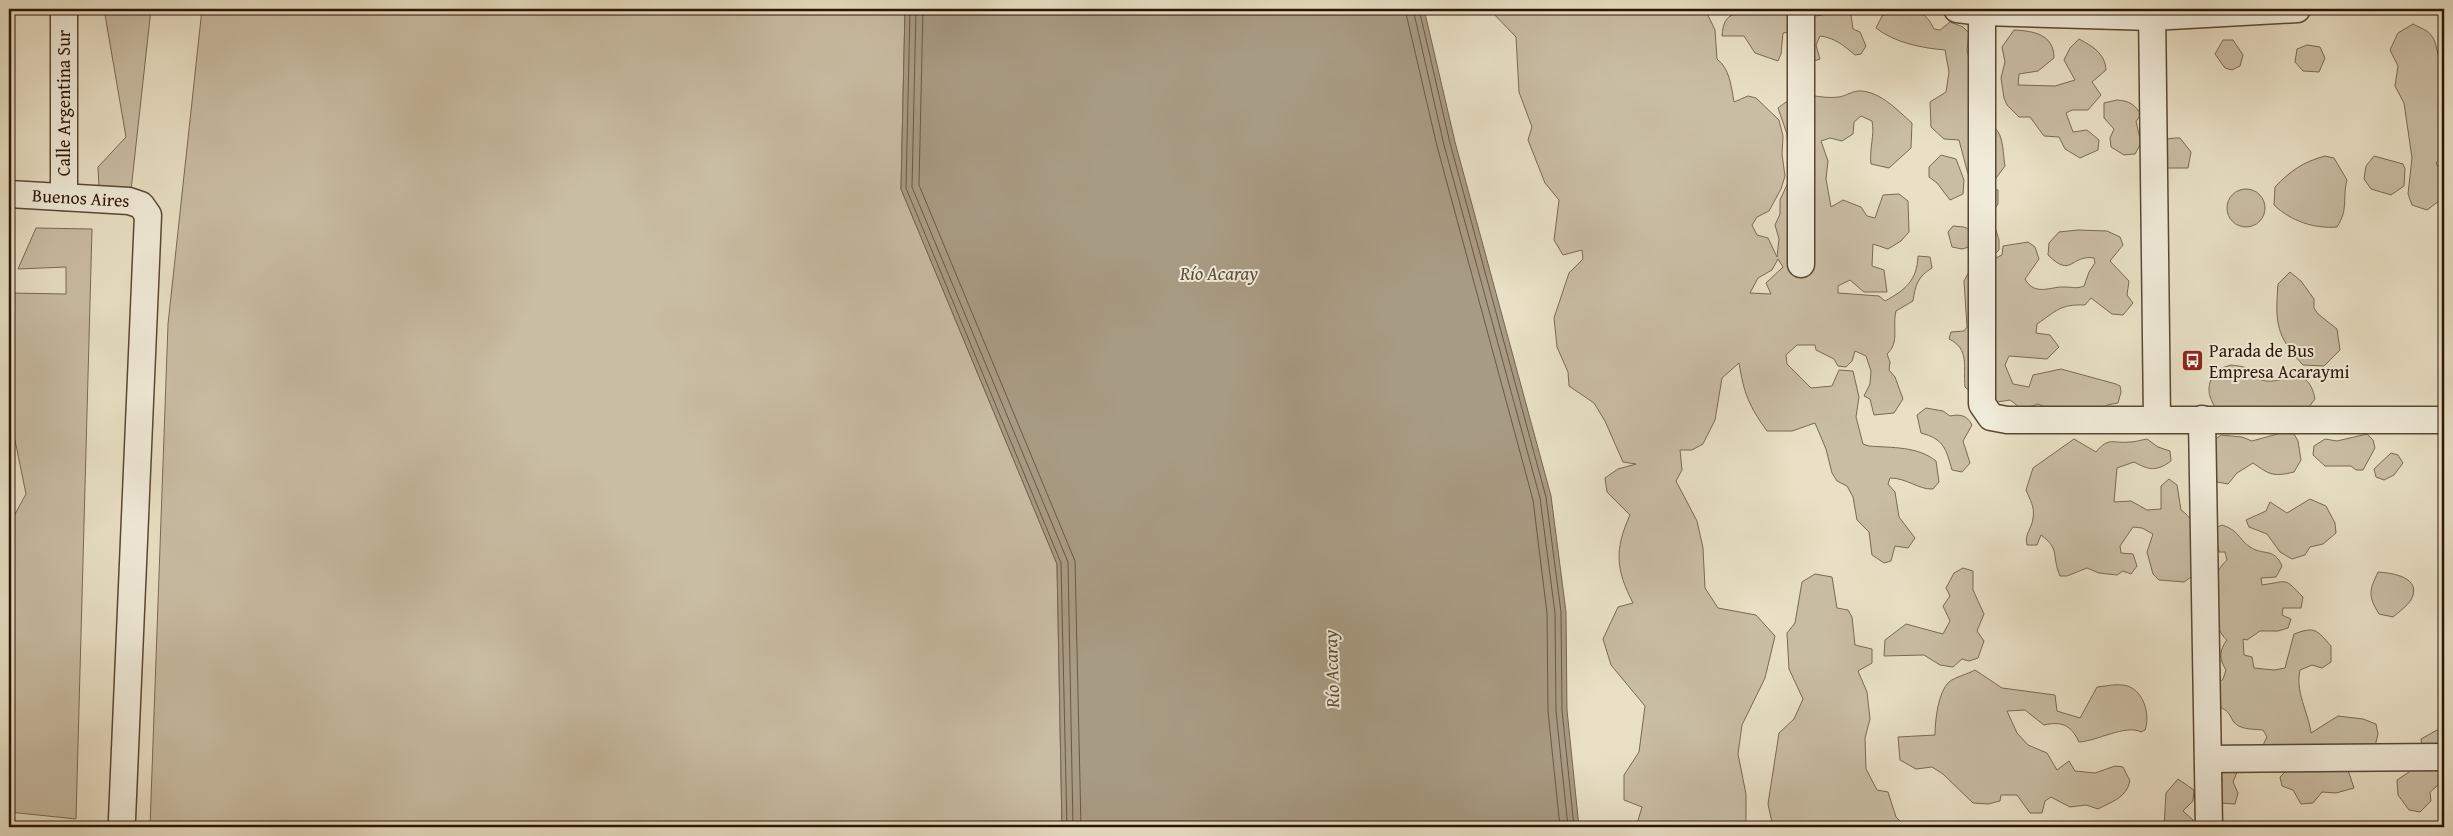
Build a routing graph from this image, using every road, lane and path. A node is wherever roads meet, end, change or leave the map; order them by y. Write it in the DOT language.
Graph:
graph roads {
  1 [pos="64,9"];
  2 [pos="1801,9"];
  3 [pos="2297,9"];
  4 [pos="1969,10"];
  5 [pos="2152,13"];
  6 [pos="9,194"];
  7 [pos="64,197"];
  8 [pos="1801,264"];
  9 [pos="2157,419"];
  10 [pos="2202,419"];
  11 [pos="2444,420"];
  12 [pos="2444,757"];
  13 [pos="2209,759"];
  14 [pos="122,819"];
  15 [pos="2209,827"];
  1 -- 7 [label="street, Calle Argentina Sur"];
  2 -- 8 [label="street"];
  3 -- 5 [label="street"];
  4 -- 5 [label="street"];
  4 -- 9 [label="street"];
  5 -- 9 [label="street"];
  6 -- 7 [label="street, Buenos Aires"];
  7 -- 14 [label="street, Buenos Aires"];
  9 -- 10 [label="street"];
  10 -- 11 [label="street"];
  10 -- 13 [label="street"];
  12 -- 13 [label="street"];
  13 -- 15 [label="street"];
}
